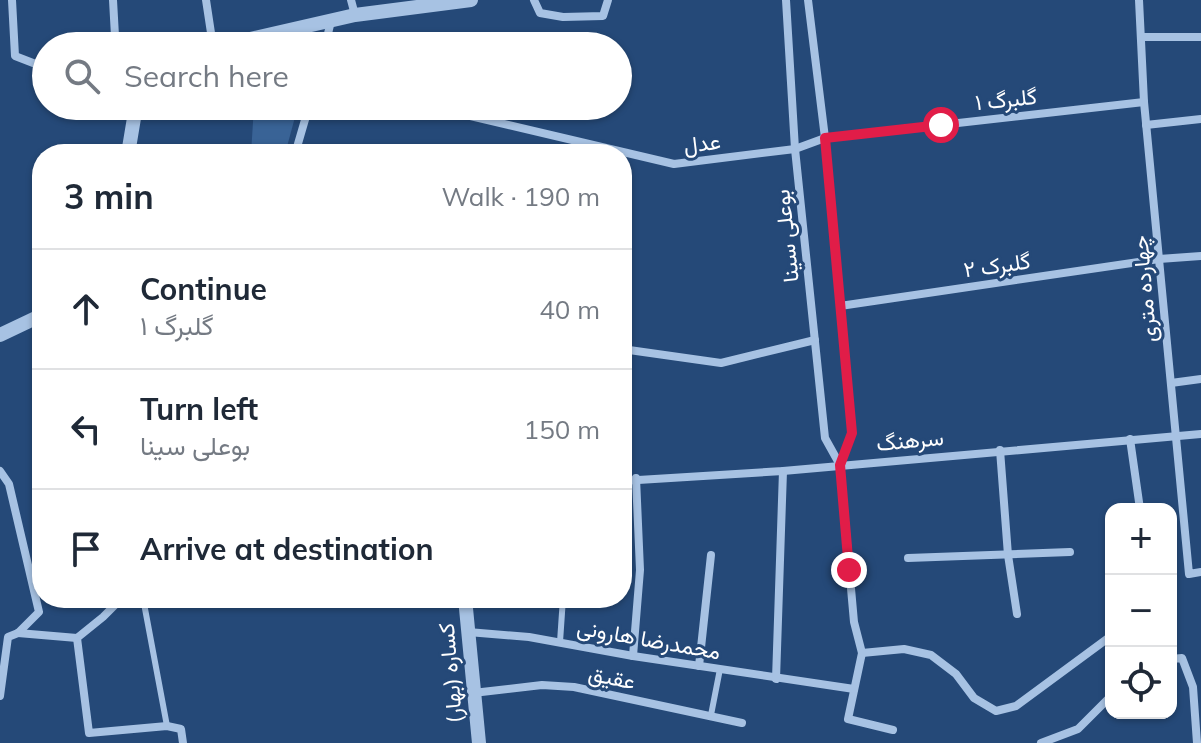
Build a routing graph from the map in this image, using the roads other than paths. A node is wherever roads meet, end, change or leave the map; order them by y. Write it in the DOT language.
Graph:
graph roads {
  1 [pos="12,0"];
  2 [pos="113,0"];
  3 [pos="206,0"];
  4 [pos="471,0"];
  5 [pos="534,0"];
  6 [pos="608,0"];
  7 [pos="786,0"];
  8 [pos="808,0"];
  9 [pos="1139,0"];
  10 [pos="353,7"];
  11 [pos="331,20"];
  12 [pos="115,32"];
  13 [pos="211,32"];
  14 [pos="280,32"];
  15 [pos="328,32"];
  16 [pos="1141,37"];
  17 [pos="1201,37"];
  18 [pos="32,63"];
  19 [pos="1144,102"];
  20 [pos="1201,119"];
  21 [pos="134,120"];
  22 [pos="305,120"];
  23 [pos="487,120"];
  24 [pos="1146,125"];
  25 [pos="825,138"];
  26 [pos="130,144"];
  27 [pos="298,144"];
  28 [pos="589,144"];
  29 [pos="795,149"];
  30 [pos="632,154"];
  31 [pos="1201,256"];
  32 [pos="1159,259"];
  33 [pos="840,306"];
  34 [pos="32,320"];
  35 [pos="0,335"];
  36 [pos="815,340"];
  37 [pos="632,350"];
  38 [pos="1201,379"];
  39 [pos="1171,383"];
  40 [pos="1201,434"];
  41 [pos="1176,436"];
  42 [pos="1130,439"];
  43 [pos="1000,450"];
  44 [pos="840,465"];
  45 [pos="0,471"];
  46 [pos="783,471"];
  47 [pos="636,478"];
  48 [pos="632,479"];
  49 [pos="1139,503"];
  50 [pos="1070,552"];
  51 [pos="711,555"];
  52 [pos="1008,555"];
  53 [pos="908,558"];
  54 [pos="1201,572"];
  55 [pos="32,582"];
  56 [pos="38,608"];
  57 [pos="112,608"];
  58 [pos="145,608"];
  59 [pos="466,608"];
  60 [pos="562,608"];
  61 [pos="1017,614"];
  62 [pos="468,632"];
  63 [pos="18,633"];
  64 [pos="77,638"];
  65 [pos="1105,640"];
  66 [pos="560,642"];
  67 [pos="862,653"];
  68 [pos="633,656"];
  69 [pos="1177,658"];
  70 [pos="699,666"];
  71 [pos="720,669"];
  72 [pos="776,679"];
  73 [pos="854,689"];
  74 [pos="473,693"];
  75 [pos="0,696"];
  76 [pos="1105,702"];
  77 [pos="711,715"];
  78 [pos="742,723"];
  79 [pos="1198,725"];
  80 [pos="167,726"];
  81 [pos="893,730"];
  82 [pos="90,738"];
  83 [pos="183,743"];
  84 [pos="479,743"];
  85 [pos="1041,743"];
  86 [pos="1197,743"];
  1 -- 18 [label="street"];
  2 -- 12 [label="street"];
  3 -- 13 [label="street"];
  4 -- 10 [label="street"];
  5 -- 6 [label="street"];
  7 -- 29 [label="street, بوعلی سینا"];
  8 -- 25 [label="street, بوعلی سینا"];
  9 -- 16 [label="street, چهارده متری"];
  10 -- 11 [label="street"];
  11 -- 14 [label="street"];
  11 -- 15 [label="street"];
  16 -- 17 [label="street"];
  16 -- 19 [label="street, چهارده متری"];
  19 -- 24 [label="street, چهارده متری"];
  19 -- 25 [label="street, گلبرگ ۱"];
  20 -- 24 [label="street"];
  21 -- 26 [label="street"];
  22 -- 27 [label="street"];
  23 -- 28 [label="street, عدل"];
  24 -- 32 [label="street, چهارده متری"];
  25 -- 29 [label="street, گلبرگ ۱"];
  25 -- 33 [label="street, بوعلی سینا"];
  29 -- 30 [label="street, عدل"];
  29 -- 36 [label="street, بوعلی سینا"];
  31 -- 32 [label="street, گلبرک ۲"];
  32 -- 33 [label="street, گلبرک ۲"];
  32 -- 39 [label="street, چهارده متری"];
  33 -- 44 [label="street, بوعلی سینا"];
  34 -- 35 [label="street"];
  36 -- 37 [label="street"];
  36 -- 44 [label="street, بوعلی سینا"];
  38 -- 39 [label="street"];
  39 -- 41 [label="street, چهارده متری"];
  40 -- 41 [label="street, سرهنگ"];
  41 -- 42 [label="street, سرهنگ"];
  41 -- 54 [label="street, چهارده متری"];
  42 -- 43 [label="street, سرهنگ"];
  42 -- 49 [label="street"];
  43 -- 44 [label="street, سرهنگ"];
  43 -- 52 [label="street"];
  44 -- 46 [label="street, سرهنگ"];
  44 -- 67 [label="street, بوعلی سینا"];
  45 -- 55 [label="street"];
  46 -- 47 [label="street, سرهنگ"];
  46 -- 72 [label="street"];
  47 -- 48 [label="street, سرهنگ"];
  47 -- 68 [label="street"];
  50 -- 52 [label="street"];
  51 -- 70 [label="street"];
  52 -- 53 [label="street"];
  52 -- 61 [label="street"];
  56 -- 63 [label="street"];
  57 -- 64 [label="street"];
  58 -- 80 [label="lane"];
  59 -- 62 [label="street, کساره (بهار)"];
  60 -- 66 [label="lane"];
  62 -- 66 [label="street, محمدرضا هارونی"];
  62 -- 74 [label="street, کساره (بهار)"];
  63 -- 64 [label="street"];
  63 -- 75 [label="street"];
  64 -- 82 [label="street"];
  65 -- 67 [label="street"];
  66 -- 68 [label="street, محمدرضا هارونی"];
  67 -- 73 [label="street, بوعلی سینا"];
  68 -- 70 [label="street, محمدرضا هارونی"];
  69 -- 79 [label="street"];
  70 -- 71 [label="street, محمدرضا هارونی"];
  71 -- 72 [label="street, محمدرضا هارونی"];
  71 -- 77 [label="lane"];
  72 -- 73 [label="street, محمدرضا هارونی"];
  73 -- 81 [label="street, بوعلی سینا"];
  74 -- 77 [label="street, عقیق"];
  74 -- 84 [label="street, کساره (بهار)"];
  76 -- 85 [label="street"];
  77 -- 78 [label="street, عقیق"];
  79 -- 86 [label="street"];
  80 -- 82 [label="street"];
  80 -- 83 [label="street"];
}
